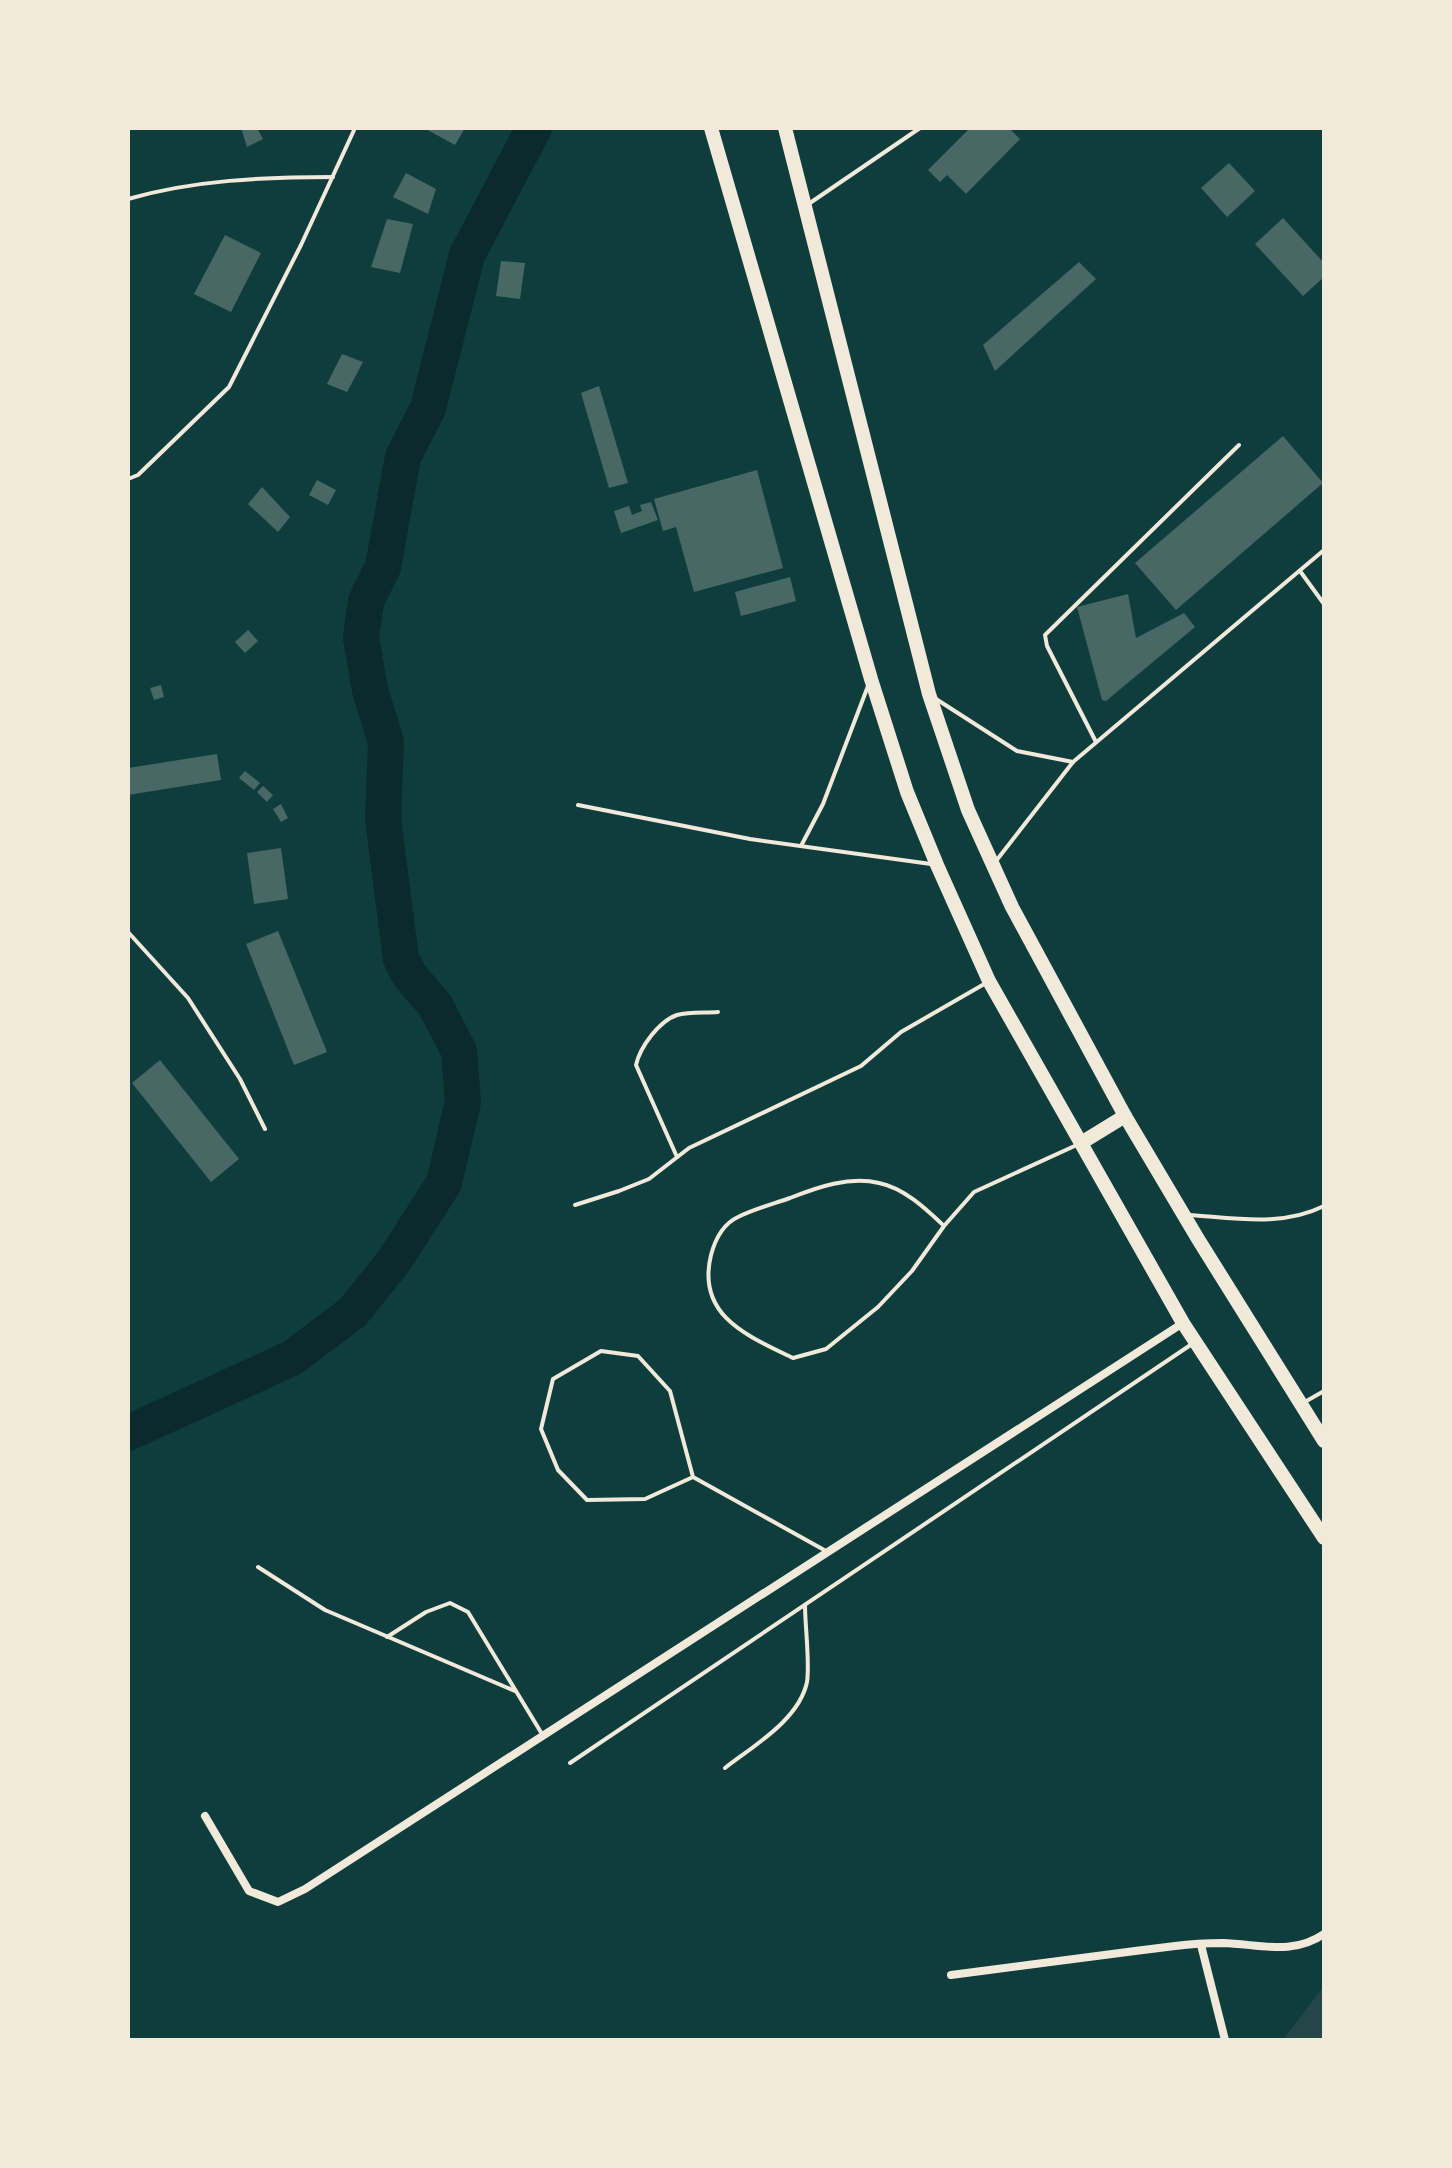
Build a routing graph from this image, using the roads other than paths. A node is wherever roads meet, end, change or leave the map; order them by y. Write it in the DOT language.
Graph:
graph roads {
  1 [pos="355,128"];
  2 [pos="711,128"];
  3 [pos="785,128"];
  4 [pos="920,128"];
  5 [pos="333,177"];
  6 [pos="128,199"];
  7 [pos="805,206"];
  8 [pos="1239,445"];
  9 [pos="128,479"];
  10 [pos="1324,550"];
  11 [pos="1300,571"];
  12 [pos="1324,604"];
  13 [pos="871,679"];
  14 [pos="929,694"];
  15 [pos="1096,742"];
  16 [pos="1073,762"];
  17 [pos="578,805"];
  18 [pos="801,846"];
  19 [pos="937,865"];
  20 [pos="992,866"];
  21 [pos="128,932"];
  22 [pos="989,981"];
  23 [pos="718,1012"];
  24 [pos="1125,1116"];
  25 [pos="265,1129"];
  26 [pos="1081,1143"];
  27 [pos="677,1157"];
  28 [pos="575,1205"];
  29 [pos="1324,1206"];
  30 [pos="1183,1215"];
  31 [pos="944,1226"];
  32 [pos="1183,1323"];
  33 [pos="1195,1342"];
  34 [pos="1324,1391"];
  35 [pos="1301,1404"];
  36 [pos="1324,1441"];
  37 [pos="693,1477"];
  38 [pos="1324,1538"];
  39 [pos="828,1552"];
  40 [pos="258,1567"];
  41 [pos="805,1605"];
  42 [pos="387,1637"];
  43 [pos="515,1691"];
  44 [pos="543,1736"];
  45 [pos="570,1763"];
  46 [pos="725,1768"];
  47 [pos="205,1816"];
  48 [pos="1324,1934"];
  49 [pos="1201,1945"];
  50 [pos="951,1975"];
  51 [pos="1225,2040"];
  1 -- 5 [label="lane"];
  2 -- 13 [label="highway"];
  3 -- 7 [label="highway"];
  4 -- 7 [label="lane"];
  5 -- 6 [label="lane"];
  5 -- 9 [label="lane"];
  7 -- 14 [label="highway"];
  8 -- 15 [label="lane"];
  10 -- 11 [label="lane"];
  11 -- 12 [label="lane"];
  11 -- 15 [label="lane"];
  13 -- 18 [label="lane"];
  13 -- 19 [label="highway"];
  14 -- 16 [label="lane"];
  14 -- 20 [label="highway"];
  15 -- 16 [label="lane"];
  16 -- 20 [label="lane"];
  17 -- 18 [label="lane"];
  18 -- 19 [label="lane"];
  19 -- 22 [label="highway"];
  20 -- 24 [label="highway"];
  21 -- 25 [label="lane"];
  22 -- 26 [label="highway"];
  22 -- 27 [label="lane"];
  23 -- 27 [label="lane"];
  24 -- 26 [label="highway"];
  24 -- 30 [label="highway"];
  26 -- 31 [label="lane"];
  26 -- 32 [label="highway"];
  27 -- 28 [label="lane"];
  29 -- 30 [label="lane"];
  30 -- 35 [label="highway"];
  31 -- 31 [label="lane"];
  32 -- 33 [label="highway"];
  32 -- 39 [label="street"];
  33 -- 38 [label="highway"];
  33 -- 41 [label="lane"];
  34 -- 35 [label="lane"];
  35 -- 36 [label="highway"];
  37 -- 37 [label="lane"];
  37 -- 39 [label="lane"];
  39 -- 44 [label="street"];
  40 -- 42 [label="lane"];
  41 -- 45 [label="lane"];
  41 -- 46 [label="lane"];
  42 -- 43 [label="lane"];
  42 -- 43 [label="lane"];
  43 -- 44 [label="lane"];
  44 -- 47 [label="street"];
  48 -- 49 [label="street"];
  49 -- 50 [label="street"];
  49 -- 51 [label="street"];
}
